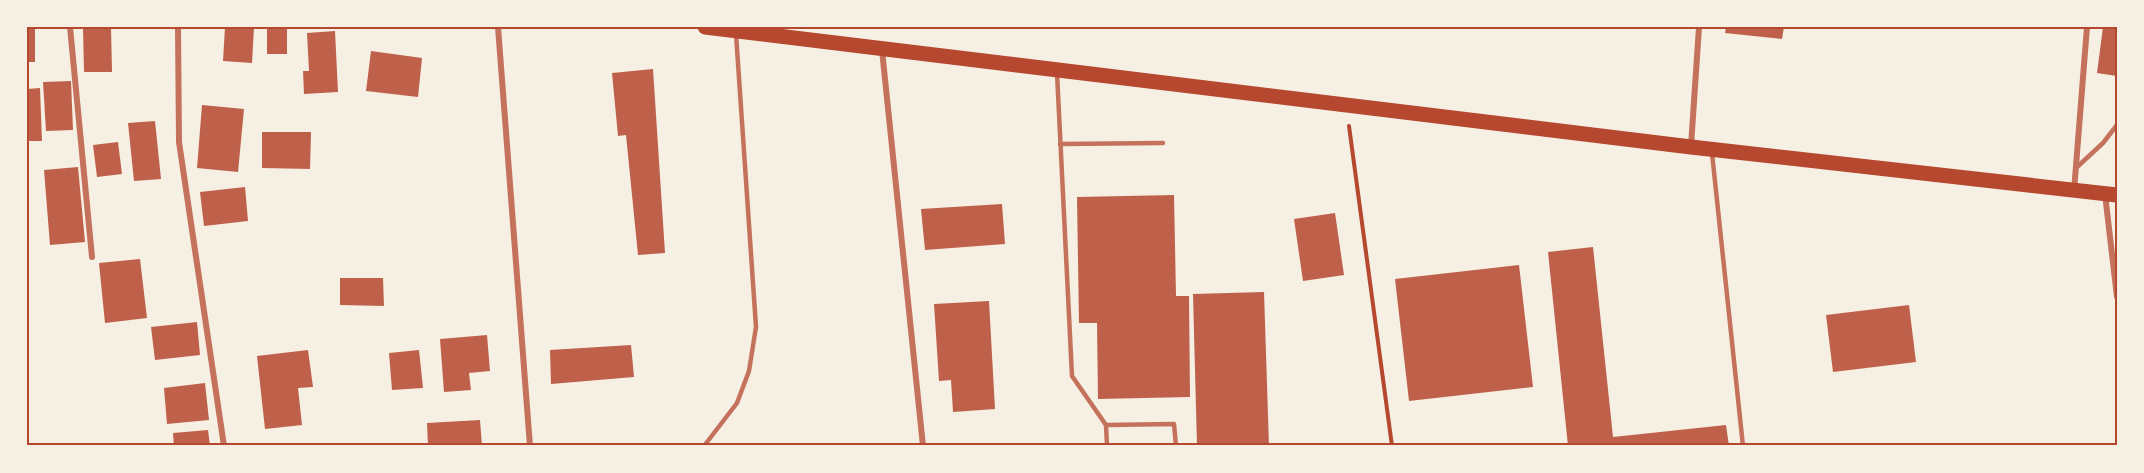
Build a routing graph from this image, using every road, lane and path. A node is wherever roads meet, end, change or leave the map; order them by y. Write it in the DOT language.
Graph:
graph roads {
  1 [pos="70,27"];
  2 [pos="178,27"];
  3 [pos="498,27"];
  4 [pos="705,27"];
  5 [pos="1699,27"];
  6 [pos="2087,27"];
  7 [pos="736,31"];
  8 [pos="882,48"];
  9 [pos="1057,70"];
  10 [pos="1346,104"];
  11 [pos="2117,125"];
  12 [pos="1163,142"];
  13 [pos="1060,144"];
  14 [pos="1691,147"];
  15 [pos="1711,149"];
  16 [pos="2076,168"];
  17 [pos="2074,190"];
  18 [pos="2111,195"];
  19 [pos="92,257"];
  20 [pos="2117,297"];
  21 [pos="1106,424"];
  22 [pos="224,446"];
  23 [pos="530,446"];
  24 [pos="704,446"];
  25 [pos="923,446"];
  26 [pos="1107,446"];
  27 [pos="1176,446"];
  28 [pos="1392,446"];
  29 [pos="1743,446"];
  1 -- 19 [label="street"];
  2 -- 22 [label="street"];
  3 -- 23 [label="street"];
  4 -- 7 [label="main road"];
  5 -- 14 [label="street"];
  6 -- 16 [label="street"];
  7 -- 8 [label="main road"];
  7 -- 24 [label="lane"];
  8 -- 9 [label="main road"];
  8 -- 25 [label="street"];
  9 -- 10 [label="main road"];
  9 -- 13 [label="lane"];
  10 -- 14 [label="main road"];
  10 -- 28 [label="path"];
  11 -- 16 [label="lane"];
  12 -- 13 [label="lane"];
  13 -- 21 [label="lane"];
  14 -- 15 [label="main road"];
  15 -- 17 [label="main road"];
  15 -- 29 [label="lane"];
  16 -- 17 [label="street"];
  17 -- 18 [label="main road"];
  18 -- 20 [label="street"];
  21 -- 26 [label="lane"];
  21 -- 27 [label="lane"];
}
